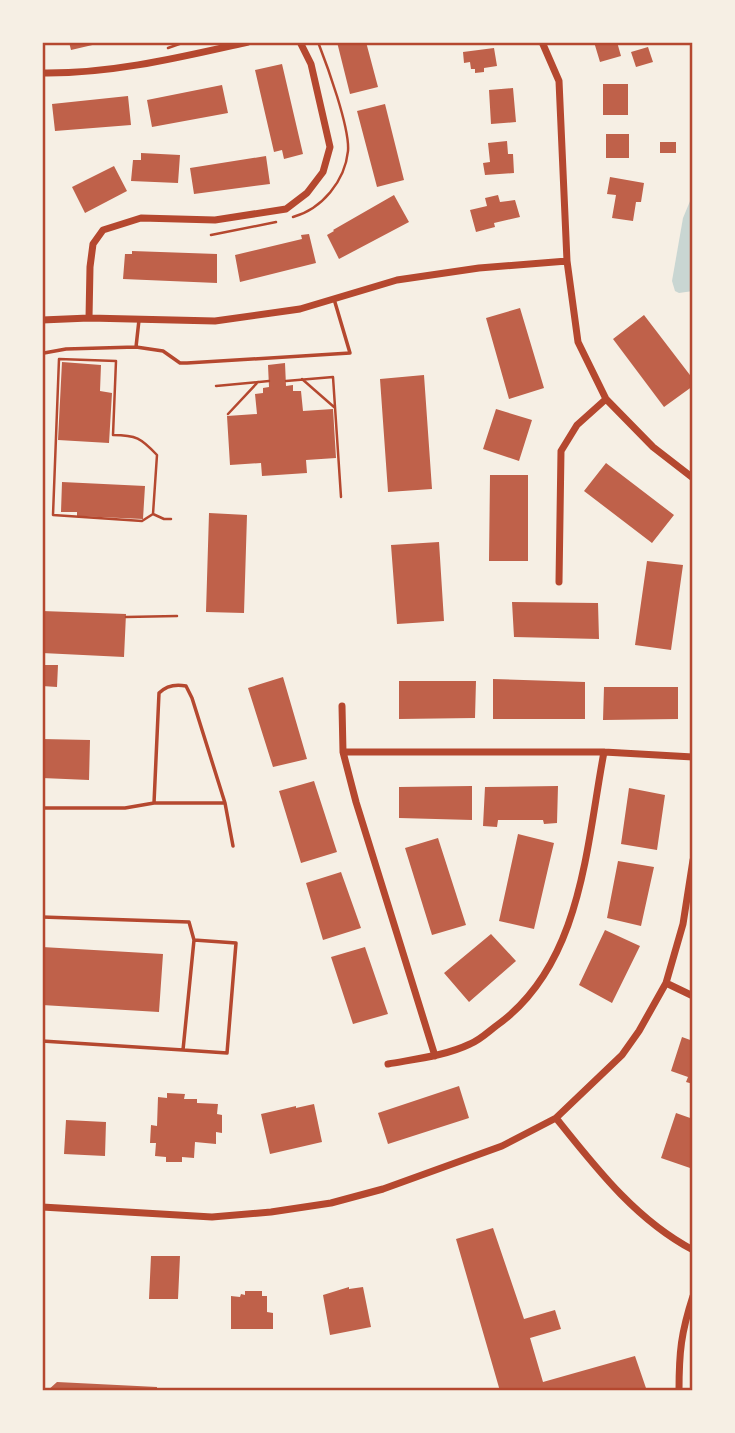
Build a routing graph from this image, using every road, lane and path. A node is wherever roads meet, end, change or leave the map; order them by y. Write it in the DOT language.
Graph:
graph roads {
  1 [pos="185,42"];
  2 [pos="248,42"];
  3 [pos="300,42"];
  4 [pos="318,42"];
  5 [pos="542,42"];
  6 [pos="168,48"];
  7 [pos="42,73"];
  8 [pos="290,218"];
  9 [pos="279,221"];
  10 [pos="211,235"];
  11 [pos="567,261"];
  12 [pos="334,299"];
  13 [pos="89,318"];
  14 [pos="42,320"];
  15 [pos="139,320"];
  16 [pos="136,348"];
  17 [pos="42,356"];
  18 [pos="302,379"];
  19 [pos="269,381"];
  20 [pos="286,381"];
  21 [pos="258,382"];
  22 [pos="216,386"];
  23 [pos="607,399"];
  24 [pos="335,407"];
  25 [pos="228,414"];
  26 [pos="693,478"];
  27 [pos="341,497"];
  28 [pos="153,514"];
  29 [pos="171,519"];
  30 [pos="559,582"];
  31 [pos="177,616"];
  32 [pos="126,617"];
  33 [pos="342,706"];
  34 [pos="343,752"];
  35 [pos="604,752"];
  36 [pos="693,757"];
  37 [pos="154,803"];
  38 [pos="225,803"];
  39 [pos="42,808"];
  40 [pos="233,846"];
  41 [pos="693,860"];
  42 [pos="42,917"];
  43 [pos="194,940"];
  44 [pos="666,983"];
  45 [pos="693,996"];
  46 [pos="42,1041"];
  47 [pos="183,1050"];
  48 [pos="435,1056"];
  49 [pos="387,1064"];
  50 [pos="556,1118"];
  51 [pos="42,1207"];
  52 [pos="693,1250"];
  53 [pos="693,1296"];
  54 [pos="679,1391"];
  1 -- 6 [label="path"];
  2 -- 7 [label="street"];
  3 -- 13 [label="street"];
  4 -- 8 [label="path"];
  5 -- 11 [label="street"];
  9 -- 10 [label="path"];
  11 -- 12 [label="street"];
  11 -- 23 [label="street"];
  12 -- 15 [label="street"];
  12 -- 16 [label="lane"];
  13 -- 14 [label="street"];
  13 -- 15 [label="street"];
  15 -- 16 [label="lane"];
  16 -- 17 [label="lane"];
  18 -- 20 [label="path"];
  18 -- 24 [label="path"];
  18 -- 24 [label="path"];
  19 -- 21 [label="path"];
  21 -- 22 [label="path"];
  21 -- 25 [label="path"];
  23 -- 26 [label="street"];
  23 -- 30 [label="street"];
  24 -- 27 [label="path"];
  28 -- 28 [label="path"];
  28 -- 29 [label="path"];
  31 -- 32 [label="path"];
  33 -- 34 [label="street"];
  34 -- 35 [label="street"];
  34 -- 48 [label="street"];
  35 -- 36 [label="street"];
  35 -- 48 [label="street"];
  37 -- 38 [label="lane"];
  37 -- 38 [label="lane"];
  37 -- 39 [label="lane"];
  38 -- 40 [label="lane"];
  41 -- 44 [label="street"];
  42 -- 43 [label="lane"];
  43 -- 47 [label="lane"];
  43 -- 47 [label="lane"];
  44 -- 45 [label="street"];
  44 -- 50 [label="street"];
  46 -- 47 [label="lane"];
  48 -- 49 [label="street"];
  50 -- 51 [label="street"];
  50 -- 52 [label="street"];
  53 -- 54 [label="street"];
}
